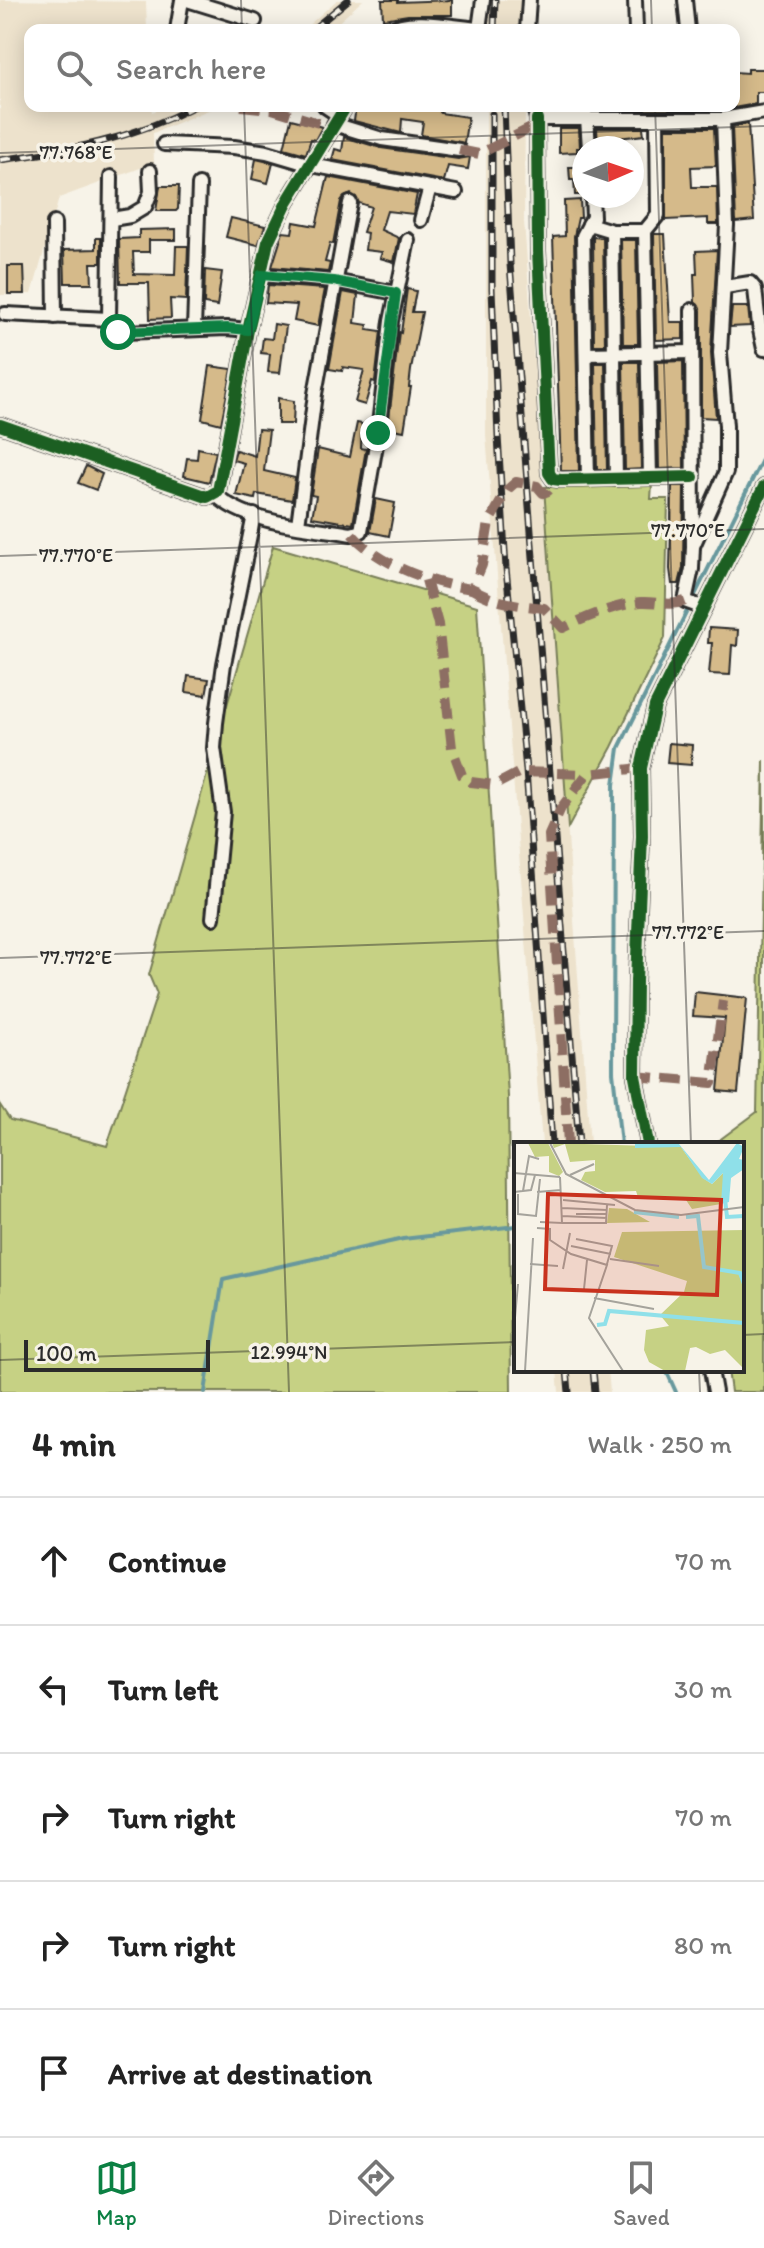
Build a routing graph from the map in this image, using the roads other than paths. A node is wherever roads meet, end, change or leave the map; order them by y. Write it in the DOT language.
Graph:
graph roads {
  1 [pos="184,0"];
  2 [pos="483,0"];
  3 [pos="529,0"];
  4 [pos="635,0"];
  5 [pos="685,0"];
  6 [pos="255,21"];
  7 [pos="178,24"];
  8 [pos="480,24"];
  9 [pos="527,24"];
  10 [pos="636,24"];
  11 [pos="687,24"];
  12 [pos="764,112"];
  13 [pos="536,113"];
  14 [pos="340,115"];
  15 [pos="587,118"];
  16 [pos="723,119"];
  17 [pos="657,120"];
  18 [pos="588,136"];
  19 [pos="164,144"];
  20 [pos="459,150"];
  21 [pos="311,165"];
  22 [pos="150,171"];
  23 [pos="111,177"];
  24 [pos="199,185"];
  25 [pos="430,187"];
  26 [pos="456,192"];
  27 [pos="350,203"];
  28 [pos="593,208"];
  29 [pos="112,219"];
  30 [pos="421,220"];
  31 [pos="54,223"];
  32 [pos="589,224"];
  33 [pos="612,231"];
  34 [pos="645,231"];
  35 [pos="408,240"];
  36 [pos="261,275"];
  37 [pos="334,281"];
  38 [pos="725,287"];
  39 [pos="396,293"];
  40 [pos="692,310"];
  41 [pos="5,314"];
  42 [pos="55,317"];
  43 [pos="109,319"];
  44 [pos="194,329"];
  45 [pos="248,330"];
  46 [pos="764,349"];
  47 [pos="692,352"];
  48 [pos="647,353"];
  49 [pos="586,354"];
  50 [pos="614,354"];
  51 [pos="0,425"];
  52 [pos="693,477"];
  53 [pos="650,478"];
  54 [pos="588,479"];
  55 [pos="616,479"];
  56 [pos="764,487"];
  57 [pos="215,494"];
  58 [pos="254,515"];
  59 [pos="298,525"];
  60 [pos="693,546"];
  61 [pos="704,608"];
  62 [pos="213,918"];
  63 [pos="648,1142"];
  64 [pos="711,1372"];
  65 [pos="715,1392"];
  1 -- 6 [label="street"];
  1 -- 7 [label="street"];
  2 -- 8 [label="street"];
  3 -- 9 [label="street"];
  4 -- 10 [label="street"];
  5 -- 11 [label="street"];
  12 -- 16 [label="street"];
  13 -- 15 [label="street"];
  13 -- 54 [label="street"];
  14 -- 20 [label="street"];
  14 -- 21 [label="street"];
  15 -- 17 [label="street"];
  15 -- 18 [label="street"];
  16 -- 17 [label="street"];
  16 -- 38 [label="street"];
  17 -- 34 [label="street"];
  19 -- 21 [label="street"];
  21 -- 25 [label="street"];
  21 -- 36 [label="street"];
  22 -- 29 [label="street"];
  23 -- 29 [label="street"];
  24 -- 44 [label="street"];
  25 -- 26 [label="street"];
  25 -- 30 [label="street"];
  27 -- 37 [label="street"];
  28 -- 32 [label="street"];
  29 -- 43 [label="street"];
  31 -- 42 [label="street"];
  32 -- 33 [label="street"];
  32 -- 49 [label="street"];
  33 -- 34 [label="street"];
  33 -- 50 [label="street"];
  34 -- 48 [label="street"];
  35 -- 39 [label="street"];
  36 -- 37 [label="street"];
  36 -- 45 [label="street"];
  37 -- 39 [label="street"];
  37 -- 59 [label="street"];
  38 -- 46 [label="street"];
  38 -- 60 [label="street"];
  39 -- 59 [label="street"];
  40 -- 47 [label="street"];
  41 -- 42 [label="street"];
  42 -- 43 [label="street"];
  43 -- 44 [label="street"];
  44 -- 45 [label="street"];
  45 -- 57 [label="street"];
  47 -- 48 [label="street"];
  47 -- 52 [label="street"];
  48 -- 50 [label="street"];
  48 -- 53 [label="street"];
  49 -- 50 [label="street"];
  49 -- 54 [label="street"];
  50 -- 55 [label="street"];
  51 -- 57 [label="street"];
  52 -- 53 [label="street"];
  52 -- 60 [label="street"];
  53 -- 55 [label="street"];
  54 -- 55 [label="street"];
  56 -- 61 [label="street"];
  57 -- 58 [label="street"];
  58 -- 59 [label="street"];
  58 -- 62 [label="street"];
  60 -- 61 [label="street"];
  61 -- 63 [label="street"];
  64 -- 65 [label="street"];
}
